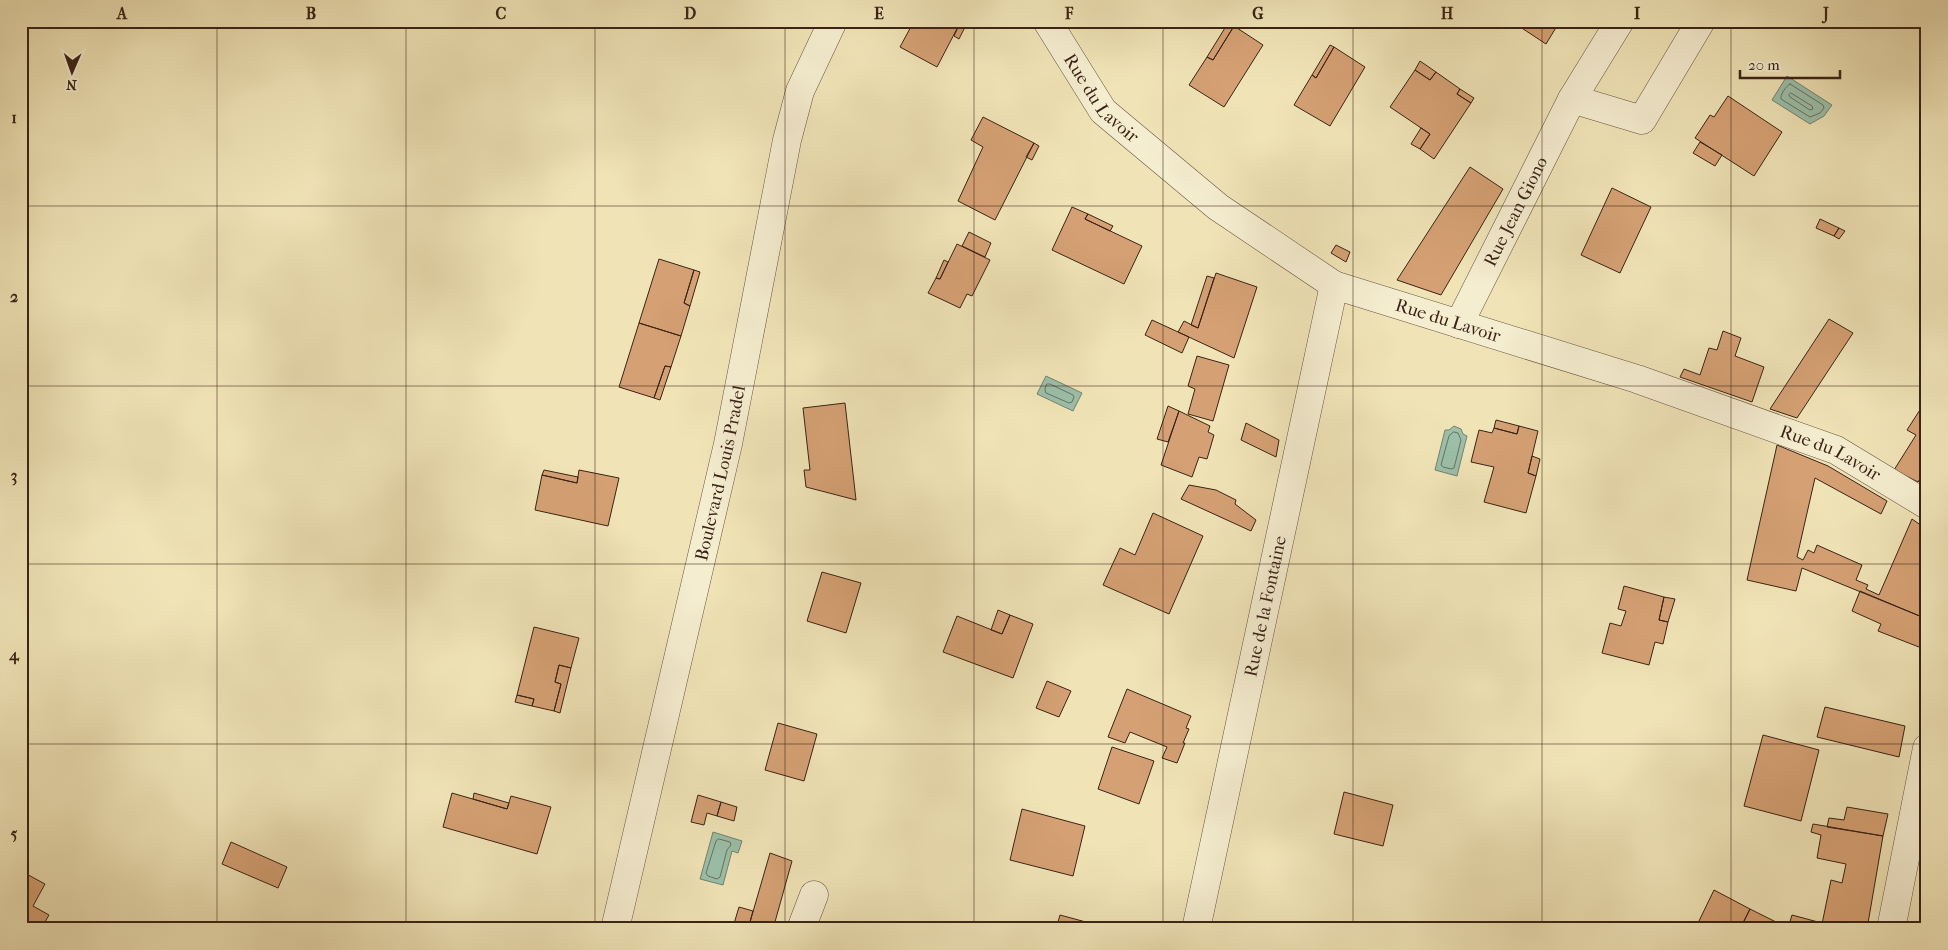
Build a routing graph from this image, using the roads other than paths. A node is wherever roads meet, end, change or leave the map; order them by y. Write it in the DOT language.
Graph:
graph roads {
  1 [pos="833,21"];
  2 [pos="1048,21"];
  3 [pos="1620,21"];
  4 [pos="1701,21"];
  5 [pos="1572,99"];
  6 [pos="1334,285"];
  7 [pos="1459,324"];
  8 [pos="1927,505"];
  9 [pos="1927,748"];
  10 [pos="814,895"];
  11 [pos="615,929"];
  12 [pos="801,929"];
  13 [pos="1196,929"];
  14 [pos="1891,929"];
  1 -- 11 [label="street, Boulevard Louis Pradel"];
  2 -- 6 [label="street, Rue du Lavoir"];
  3 -- 5 [label="street, Rue Jean Giono"];
  4 -- 5 [label="street"];
  5 -- 7 [label="street, Rue Jean Giono"];
  6 -- 7 [label="street, Rue du Lavoir"];
  6 -- 13 [label="street, Rue de la Fontaine"];
  7 -- 8 [label="street, Rue du Lavoir"];
  9 -- 14 [label="street"];
  10 -- 12 [label="street"];
}
